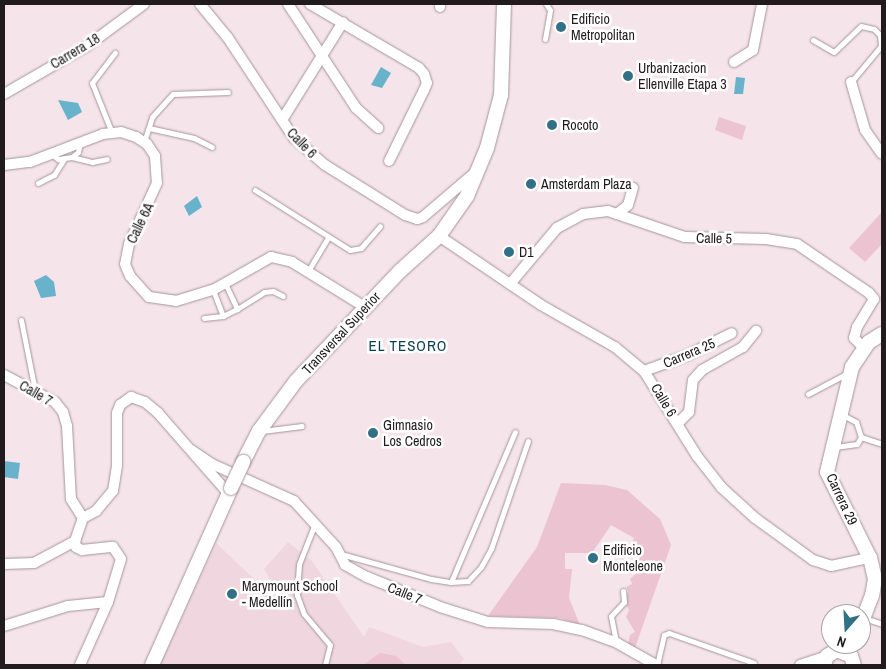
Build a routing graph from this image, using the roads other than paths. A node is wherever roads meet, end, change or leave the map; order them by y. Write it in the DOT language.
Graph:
graph roads {
  1 [pos="144,4"];
  2 [pos="200,4"];
  3 [pos="288,4"];
  4 [pos="310,4"];
  5 [pos="504,4"];
  6 [pos="546,4"];
  7 [pos="762,4"];
  8 [pos="344,22"];
  9 [pos="545,39"];
  10 [pos="814,40"];
  11 [pos="882,42"];
  12 [pos="115,53"];
  13 [pos="322,55"];
  14 [pos="734,62"];
  15 [pos="851,82"];
  16 [pos="228,92"];
  17 [pos="4,94"];
  18 [pos="282,120"];
  19 [pos="149,128"];
  20 [pos="378,128"];
  21 [pos="112,133"];
  22 [pos="80,142"];
  23 [pos="144,142"];
  24 [pos="212,147"];
  25 [pos="51,154"];
  26 [pos="882,154"];
  27 [pos="72,157"];
  28 [pos="64,159"];
  29 [pos="107,159"];
  30 [pos="389,161"];
  31 [pos="4,165"];
  32 [pos="480,168"];
  33 [pos="38,183"];
  34 [pos="634,188"];
  35 [pos="255,190"];
  36 [pos="443,198"];
  37 [pos="459,207"];
  38 [pos="617,214"];
  39 [pos="380,226"];
  40 [pos="439,236"];
  41 [pos="328,238"];
  42 [pos="308,271"];
  43 [pos="225,283"];
  44 [pos="510,284"];
  45 [pos="213,290"];
  46 [pos="283,296"];
  47 [pos="365,307"];
  48 [pos="237,309"];
  49 [pos="224,316"];
  50 [pos="204,318"];
  51 [pos="21,320"];
  52 [pos="756,331"];
  53 [pos="732,333"];
  54 [pos="882,335"];
  55 [pos="864,348"];
  56 [pos="644,371"];
  57 [pos="851,372"];
  58 [pos="4,375"];
  59 [pos="35,392"];
  60 [pos="808,394"];
  61 [pos="840,414"];
  62 [pos="678,423"];
  63 [pos="302,426"];
  64 [pos="259,431"];
  65 [pos="515,432"];
  66 [pos="861,437"];
  67 [pos="528,441"];
  68 [pos="882,444"];
  69 [pos="832,447"];
  70 [pos="191,450"];
  71 [pos="230,492"];
  72 [pos="83,518"];
  73 [pos="314,526"];
  74 [pos="75,541"];
  75 [pos="339,553"];
  76 [pos="870,558"];
  77 [pos="4,564"];
  78 [pos="451,582"];
  79 [pos="623,591"];
  80 [pos="108,602"];
  81 [pos="869,604"];
  82 [pos="4,626"];
  83 [pos="617,643"];
  84 [pos="820,659"];
  85 [pos="754,663"];
  86 [pos="80,665"];
  87 [pos="152,665"];
  88 [pos="325,665"];
  89 [pos="656,665"];
  90 [pos="854,665"];
  1 -- 17 [label="street, Carrera 18"];
  2 -- 18 [label="street, Calle 6"];
  3 -- 13 [label="street"];
  4 -- 8 [label="street"];
  5 -- 32 [label="main road, Transversal Superior"];
  6 -- 9 [label="lane"];
  7 -- 14 [label="street"];
  8 -- 13 [label="street"];
  8 -- 30 [label="street"];
  10 -- 11 [label="lane"];
  11 -- 15 [label="lane"];
  12 -- 21 [label="lane"];
  13 -- 18 [label="street"];
  13 -- 20 [label="street"];
  15 -- 26 [label="street"];
  16 -- 19 [label="lane"];
  18 -- 36 [label="street, Calle 6"];
  19 -- 23 [label="lane"];
  19 -- 24 [label="lane"];
  21 -- 22 [label="street"];
  21 -- 23 [label="street"];
  22 -- 25 [label="street"];
  22 -- 27 [label="lane"];
  23 -- 45 [label="street, Calle 6A"];
  25 -- 28 [label="lane"];
  25 -- 31 [label="street"];
  27 -- 28 [label="lane"];
  27 -- 29 [label="lane"];
  28 -- 33 [label="lane"];
  32 -- 36 [label="street, Calle 6"];
  32 -- 37 [label="main road, Transversal Superior"];
  34 -- 38 [label="street"];
  35 -- 41 [label="lane"];
  36 -- 37 [label="street"];
  37 -- 40 [label="main road, Transversal Superior"];
  38 -- 44 [label="street, Calle 5"];
  38 -- 55 [label="street, Calle 5"];
  39 -- 41 [label="lane"];
  40 -- 44 [label="street, Calle 6"];
  40 -- 47 [label="main road, Transversal Superior"];
  41 -- 42 [label="lane"];
  42 -- 43 [label="street, Calle 6A"];
  42 -- 47 [label="street, Calle 6A"];
  43 -- 45 [label="street, Calle 6A"];
  43 -- 48 [label="lane"];
  44 -- 56 [label="street, Calle 6"];
  45 -- 49 [label="lane"];
  46 -- 48 [label="lane"];
  47 -- 64 [label="main road, Transversal Superior"];
  48 -- 49 [label="lane"];
  49 -- 50 [label="lane"];
  51 -- 59 [label="lane"];
  52 -- 62 [label="street"];
  53 -- 56 [label="street, Carrera 25"];
  54 -- 55 [label="main road, Carrera 29"];
  54 -- 57 [label="main road, Carrera 29"];
  55 -- 57 [label="main road, Carrera 29"];
  56 -- 62 [label="street, Calle 6"];
  57 -- 60 [label="lane"];
  57 -- 61 [label="main road, Carrera 29"];
  58 -- 59 [label="street, Calle 7"];
  59 -- 72 [label="street, Calle 7"];
  61 -- 66 [label="lane"];
  61 -- 69 [label="main road, Carrera 29"];
  62 -- 76 [label="street, Calle 6"];
  63 -- 64 [label="lane"];
  64 -- 71 [label="main road, Transversal Superior, bridge"];
  65 -- 78 [label="lane"];
  66 -- 68 [label="lane"];
  66 -- 69 [label="lane"];
  67 -- 78 [label="lane"];
  69 -- 76 [label="main road, Carrera 29"];
  70 -- 71 [label="street, Calle 7"];
  70 -- 72 [label="street, Calle 7"];
  70 -- 73 [label="street, Calle 7"];
  71 -- 87 [label="main road, Transversal Superior"];
  72 -- 74 [label="street"];
  73 -- 75 [label="street, Calle 7"];
  73 -- 88 [label="lane"];
  74 -- 77 [label="street"];
  74 -- 80 [label="street"];
  75 -- 78 [label="lane"];
  75 -- 83 [label="street, Calle 7"];
  76 -- 81 [label="main road, Carrera 29"];
  79 -- 83 [label="lane"];
  80 -- 82 [label="street"];
  80 -- 86 [label="street"];
  83 -- 89 [label="street, Calle 7"];
  84 -- 90 [label="main road"];
  85 -- 89 [label="lane"];
}
